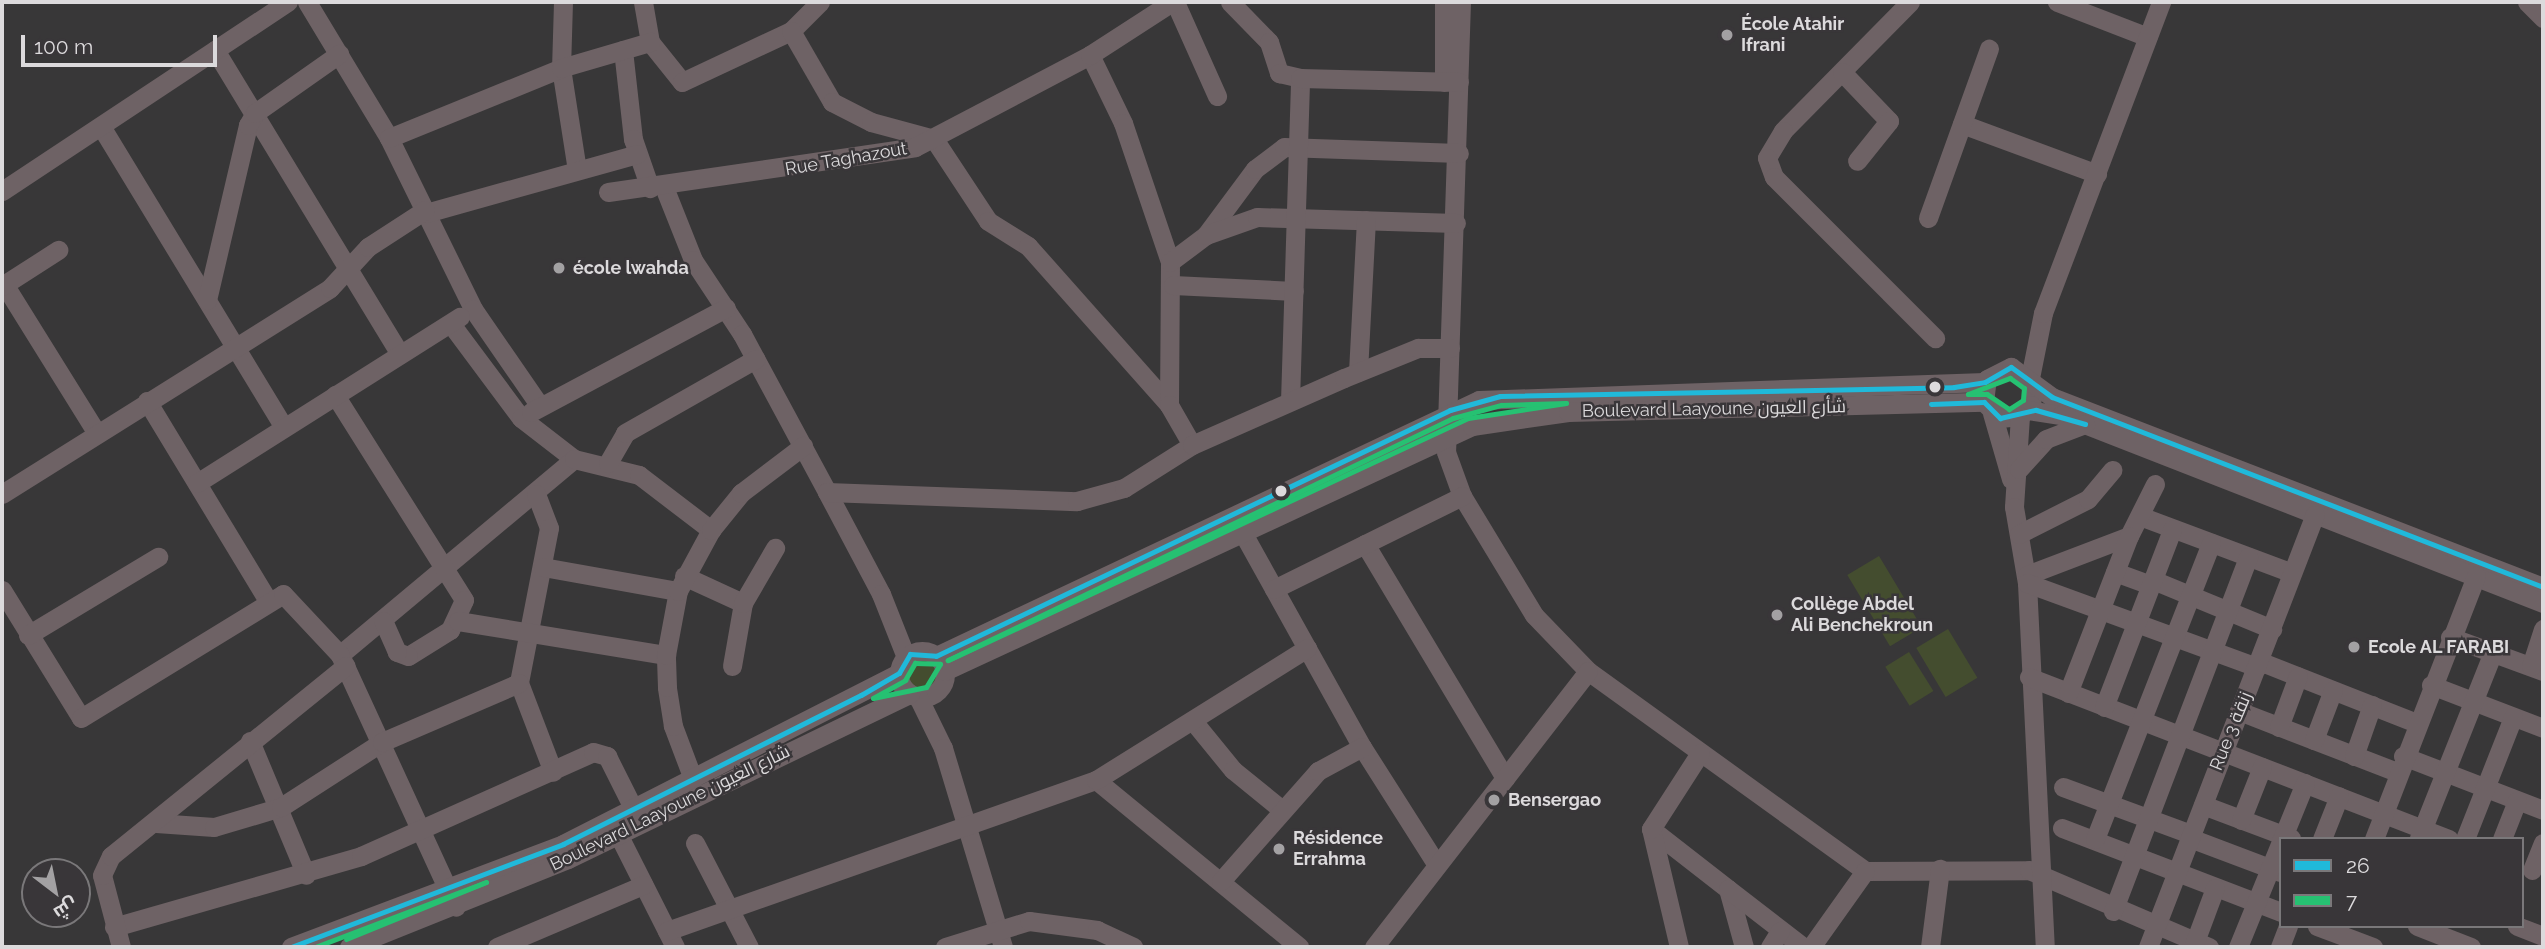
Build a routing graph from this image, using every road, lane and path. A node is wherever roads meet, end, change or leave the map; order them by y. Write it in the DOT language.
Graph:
graph roads {
  1 [pos="288,2"];
  2 [pos="307,2"];
  3 [pos="563,2"];
  4 [pos="643,2"];
  5 [pos="820,2"];
  6 [pos="1173,2"];
  7 [pos="1230,2"];
  8 [pos="1444,2"];
  9 [pos="1461,2"];
  10 [pos="1910,2"];
  11 [pos="2057,2"];
  12 [pos="2161,2"];
  13 [pos="2527,2"];
  14 [pos="1150,10"];
  15 [pos="2543,18"];
  16 [pos="791,31"];
  17 [pos="2148,37"];
  18 [pos="650,42"];
  19 [pos="1989,49"];
  20 [pos="215,50"];
  21 [pos="623,50"];
  22 [pos="339,54"];
  23 [pos="1090,55"];
  24 [pos="561,68"];
  25 [pos="1842,72"];
  26 [pos="1300,78"];
  27 [pos="1451,82"];
  28 [pos="1217,96"];
  29 [pos="255,113"];
  30 [pos="1962,124"];
  31 [pos="102,128"];
  32 [pos="389,138"];
  33 [pos="934,139"];
  34 [pos="1298,145"];
  35 [pos="1459,153"];
  36 [pos="637,154"];
  37 [pos="1857,162"];
  38 [pos="577,170"];
  39 [pos="2097,174"];
  40 [pos="657,187"];
  41 [pos="2,191"];
  42 [pos="608,192"];
  43 [pos="426,212"];
  44 [pos="1295,217"];
  45 [pos="1928,218"];
  46 [pos="1366,220"];
  47 [pos="1456,223"];
  48 [pos="1206,235"];
  49 [pos="58,250"];
  50 [pos="349,262"];
  51 [pos="1170,262"];
  52 [pos="3,285"];
  53 [pos="1173,285"];
  54 [pos="1294,291"];
  55 [pos="207,300"];
  56 [pos="726,308"];
  57 [pos="472,309"];
  58 [pos="2043,313"];
  59 [pos="451,324"];
  60 [pos="1935,338"];
  61 [pos="234,344"];
  62 [pos="1450,348"];
  63 [pos="400,354"];
  64 [pos="755,359"];
  65 [pos="2011,367"];
  66 [pos="1358,372"];
  67 [pos="2031,381"];
  68 [pos="335,395"];
  69 [pos="1987,399"];
  70 [pos="147,401"];
  71 [pos="1290,401"];
  72 [pos="1169,405"];
  73 [pos="540,406"];
  74 [pos="1450,410"];
  75 [pos="2024,413"];
  76 [pos="521,418"];
  77 [pos="2085,424"];
  78 [pos="284,427"];
  79 [pos="96,432"];
  80 [pos="1447,437"];
  81 [pos="1192,445"];
  82 [pos="803,446"];
  83 [pos="574,459"];
  84 [pos="608,463"];
  85 [pos="2018,470"];
  86 [pos="2112,470"];
  87 [pos="197,483"];
  88 [pos="2155,484"];
  89 [pos="827,492"];
  90 [pos="2,494"];
  91 [pos="536,494"];
  92 [pos="2014,494"];
  93 [pos="1462,496"];
  94 [pos="2315,514"];
  95 [pos="2140,516"];
  96 [pos="1237,522"];
  97 [pos="711,530"];
  98 [pos="2172,530"];
  99 [pos="2019,534"];
  100 [pos="2129,536"];
  101 [pos="2211,543"];
  102 [pos="1365,544"];
  103 [pos="775,548"];
  104 [pos="158,556"];
  105 [pos="2248,557"];
  106 [pos="543,567"];
  107 [pos="445,568"];
  108 [pos="2115,572"];
  109 [pos="2290,572"];
  110 [pos="2476,576"];
  111 [pos="2027,579"];
  112 [pos="2152,582"];
  113 [pos="681,584"];
  114 [pos="2543,587"];
  115 [pos="1274,589"];
  116 [pos="2,590"];
  117 [pos="2191,596"];
  118 [pos="268,601"];
  119 [pos="743,603"];
  120 [pos="2543,603"];
  121 [pos="2099,609"];
  122 [pos="2226,611"];
  123 [pos="383,621"];
  124 [pos="458,621"];
  125 [pos="2138,623"];
  126 [pos="2272,629"];
  127 [pos="2543,629"];
  128 [pos="530,632"];
  129 [pos="28,635"];
  130 [pos="2173,637"];
  131 [pos="2450,637"];
  132 [pos="1307,648"];
  133 [pos="2211,650"];
  134 [pos="2494,652"];
  135 [pos="666,655"];
  136 [pos="343,660"];
  137 [pos="921,662"];
  138 [pos="2258,664"];
  139 [pos="732,666"];
  140 [pos="2537,668"];
  141 [pos="1588,671"];
  142 [pos="2298,676"];
  143 [pos="2029,677"];
  144 [pos="519,683"];
  145 [pos="2431,685"];
  146 [pos="2333,690"];
  147 [pos="2068,693"];
  148 [pos="922,694"];
  149 [pos="2474,702"];
  150 [pos="2372,705"];
  151 [pos="2104,707"];
  152 [pos="2239,711"];
  153 [pos="2513,717"];
  154 [pos="1193,721"];
  155 [pos="2140,721"];
  156 [pos="2416,723"];
  157 [pos="2279,727"];
  158 [pos="2543,728"];
  159 [pos="2177,736"];
  160 [pos="2314,740"];
  161 [pos="250,741"];
  162 [pos="382,742"];
  163 [pos="1362,747"];
  164 [pos="1700,753"];
  165 [pos="2222,753"];
  166 [pos="2354,756"];
  167 [pos="2400,764"];
  168 [pos="2262,767"];
  169 [pos="553,772"];
  170 [pos="2444,774"];
  171 [pos="1506,778"];
  172 [pos="693,779"];
  173 [pos="1096,780"];
  174 [pos="2305,783"];
  175 [pos="2063,787"];
  176 [pos="2486,790"];
  177 [pos="2339,796"];
  178 [pos="2109,801"];
  179 [pos="2517,801"];
  180 [pos="2203,805"];
  181 [pos="281,807"];
  182 [pos="633,808"];
  183 [pos="1281,809"];
  184 [pos="2543,810"];
  185 [pos="2384,811"];
  186 [pos="2147,817"];
  187 [pos="2241,820"];
  188 [pos="156,823"];
  189 [pos="965,823"];
  190 [pos="2062,828"];
  191 [pos="1651,829"];
  192 [pos="424,831"];
  193 [pos="2421,833"];
  194 [pos="619,835"];
  195 [pos="2191,836"];
  196 [pos="2286,837"];
  197 [pos="2323,837"];
  198 [pos="2375,837"];
  199 [pos="2440,837"];
  200 [pos="2466,837"];
  201 [pos="2503,837"];
  202 [pos="2095,839"];
  203 [pos="695,843"];
  204 [pos="2543,843"];
  205 [pos="2134,854"];
  206 [pos="1437,865"];
  207 [pos="1940,869"];
  208 [pos="2275,870"];
  209 [pos="1865,871"];
  210 [pos="2533,871"];
  211 [pos="2177,872"];
  212 [pos="306,875"];
  213 [pos="2043,879"];
  214 [pos="1221,881"];
  215 [pos="643,884"];
  216 [pos="2215,888"];
  217 [pos="1728,889"];
  218 [pos="453,899"];
  219 [pos="2256,903"];
  220 [pos="728,908"];
  221 [pos="2113,911"];
  222 [pos="2279,911"];
  223 [pos="114,927"];
  224 [pos="2155,928"];
  225 [pos="2287,928"];
  226 [pos="2522,928"];
  227 [pos="2426,933"];
  228 [pos="2337,936"];
  229 [pos="2543,936"];
  230 [pos="1000,938"];
  231 [pos="671,939"];
  232 [pos="1775,939"];
  233 [pos="1933,945"];
  234 [pos="2199,946"];
  235 [pos="121,947"];
  236 [pos="291,947"];
  237 [pos="349,947"];
  238 [pos="497,947"];
  239 [pos="749,947"];
  240 [pos="945,947"];
  241 [pos="1133,947"];
  242 [pos="1299,947"];
  243 [pos="1374,947"];
  244 [pos="1679,947"];
  245 [pos="1744,947"];
  246 [pos="1803,947"];
  247 [pos="1811,947"];
  248 [pos="2045,947"];
  249 [pos="2148,947"];
  250 [pos="2238,947"];
  251 [pos="2280,947"];
  252 [pos="2374,947"];
  253 [pos="2471,947"];
  1 -- 20 [label="street"];
  2 -- 22 [label="street"];
  3 -- 24 [label="street"];
  4 -- 18 [label="street"];
  5 -- 16 [label="street"];
  6 -- 14 [label="street, Rue Taghazout"];
  6 -- 28 [label="street"];
  7 -- 26 [label="street"];
  8 -- 27 [label="street"];
  9 -- 27 [label="street"];
  10 -- 25 [label="street"];
  11 -- 17 [label="street"];
  12 -- 17 [label="street"];
  13 -- 15 [label="street"];
  14 -- 23 [label="street, Rue Taghazout"];
  16 -- 18 [label="street"];
  16 -- 33 [label="street"];
  17 -- 39 [label="street"];
  18 -- 21 [label="street"];
  19 -- 30 [label="street"];
  20 -- 29 [label="street"];
  20 -- 31 [label="street"];
  21 -- 24 [label="street"];
  21 -- 36 [label="street"];
  22 -- 29 [label="street"];
  22 -- 32 [label="street"];
  23 -- 33 [label="street, Rue Taghazout"];
  23 -- 51 [label="street"];
  24 -- 32 [label="street"];
  24 -- 38 [label="street"];
  25 -- 37 [label="street"];
  25 -- 60 [label="street"];
  26 -- 27 [label="street"];
  26 -- 34 [label="street"];
  27 -- 35 [label="street"];
  29 -- 50 [label="street"];
  29 -- 55 [label="street"];
  30 -- 39 [label="street"];
  30 -- 45 [label="street"];
  31 -- 41 [label="street"];
  31 -- 55 [label="street"];
  32 -- 43 [label="street"];
  33 -- 40 [label="street, Rue Taghazout"];
  33 -- 72 [label="street"];
  34 -- 35 [label="street"];
  34 -- 44 [label="street"];
  34 -- 48 [label="street"];
  35 -- 47 [label="street"];
  36 -- 38 [label="street"];
  36 -- 40 [label="street"];
  38 -- 43 [label="street"];
  39 -- 58 [label="street"];
  40 -- 42 [label="street, Rue Taghazout"];
  40 -- 56 [label="street"];
  43 -- 50 [label="street"];
  43 -- 57 [label="street"];
  44 -- 46 [label="street"];
  44 -- 48 [label="street"];
  44 -- 54 [label="street"];
  46 -- 47 [label="street"];
  46 -- 66 [label="street"];
  47 -- 62 [label="street"];
  48 -- 51 [label="street"];
  49 -- 52 [label="street"];
  50 -- 61 [label="street"];
  50 -- 63 [label="street"];
  51 -- 53 [label="street"];
  52 -- 79 [label="street"];
  53 -- 54 [label="street"];
  53 -- 72 [label="street"];
  54 -- 71 [label="street"];
  55 -- 61 [label="street"];
  56 -- 64 [label="street"];
  56 -- 73 [label="street"];
  57 -- 59 [label="street"];
  57 -- 73 [label="street"];
  58 -- 65 [label="street"];
  58 -- 67 [label="street"];
  59 -- 63 [label="street"];
  59 -- 76 [label="street"];
  61 -- 70 [label="street"];
  61 -- 78 [label="street"];
  62 -- 66 [label="street"];
  62 -- 74 [label="street"];
  63 -- 68 [label="street"];
  64 -- 82 [label="street"];
  64 -- 84 [label="street"];
  65 -- 67 [label="street"];
  65 -- 69 [label="street"];
  66 -- 71 [label="street"];
  67 -- 75 [label="street"];
  67 -- 114 [label="street"];
  68 -- 78 [label="street"];
  68 -- 107 [label="street"];
  69 -- 74 [label="street, Boulevard Laayoune شأرع العيون"];
  69 -- 75 [label="street"];
  69 -- 80 [label="street, Boulevard Laayoune شأرع العيون"];
  69 -- 92 [label="street"];
  70 -- 79 [label="street"];
  70 -- 87 [label="street"];
  71 -- 81 [label="street"];
  72 -- 81 [label="street"];
  73 -- 76 [label="street"];
  74 -- 80 [label="street"];
  74 -- 96 [label="street, Boulevard Laayoune شارع العيون"];
  75 -- 77 [label="street"];
  75 -- 85 [label="street"];
  76 -- 83 [label="street"];
  77 -- 85 [label="street"];
  77 -- 94 [label="street"];
  78 -- 87 [label="street"];
  79 -- 90 [label="street"];
  80 -- 93 [label="street"];
  80 -- 96 [label="street, Boulevard Laayoune شارع العيون"];
  81 -- 89 [label="street"];
  82 -- 89 [label="street"];
  82 -- 97 [label="street"];
  83 -- 84 [label="street"];
  83 -- 91 [label="street"];
  84 -- 97 [label="street"];
  85 -- 92 [label="street"];
  86 -- 99 [label="street"];
  87 -- 118 [label="street"];
  88 -- 95 [label="street"];
  89 -- 137 [label="street"];
  91 -- 106 [label="street"];
  91 -- 107 [label="street"];
  92 -- 99 [label="street"];
  93 -- 102 [label="street"];
  93 -- 141 [label="street"];
  94 -- 109 [label="street, Rue 3 زنقة"];
  94 -- 110 [label="street"];
  95 -- 98 [label="street"];
  95 -- 100 [label="street"];
  96 -- 115 [label="street"];
  96 -- 137 [label="street, Boulevard Laayoune شارع العيون"];
  97 -- 113 [label="street"];
  98 -- 101 [label="street"];
  98 -- 112 [label="street"];
  99 -- 111 [label="street"];
  100 -- 108 [label="street"];
  100 -- 111 [label="street"];
  101 -- 105 [label="street"];
  101 -- 117 [label="street"];
  102 -- 115 [label="street"];
  102 -- 171 [label="street"];
  103 -- 119 [label="street"];
  104 -- 129 [label="street"];
  105 -- 109 [label="street"];
  105 -- 122 [label="street"];
  106 -- 113 [label="street"];
  106 -- 128 [label="street"];
  107 -- 123 [label="street"];
  107 -- 124 [label="street"];
  108 -- 112 [label="street"];
  108 -- 121 [label="street"];
  109 -- 126 [label="street, Rue 3 زنقة"];
  110 -- 120 [label="street"];
  110 -- 131 [label="street"];
  111 -- 121 [label="street"];
  111 -- 143 [label="street"];
  112 -- 117 [label="street"];
  112 -- 125 [label="street"];
  113 -- 119 [label="street"];
  113 -- 135 [label="street"];
  115 -- 132 [label="street"];
  116 -- 129 [label="street"];
  117 -- 122 [label="street"];
  117 -- 130 [label="street"];
  118 -- 129 [label="street"];
  118 -- 136 [label="street"];
  119 -- 139 [label="street"];
  121 -- 125 [label="street"];
  121 -- 147 [label="street"];
  122 -- 126 [label="street"];
  122 -- 133 [label="street"];
  123 -- 124 [label="street"];
  123 -- 136 [label="street"];
  124 -- 128 [label="street"];
  125 -- 130 [label="street"];
  125 -- 151 [label="street"];
  126 -- 138 [label="street, Rue 3 زنقة"];
  127 -- 140 [label="street"];
  128 -- 135 [label="street"];
  128 -- 144 [label="street"];
  130 -- 133 [label="street"];
  130 -- 155 [label="street"];
  131 -- 134 [label="street"];
  131 -- 145 [label="street"];
  132 -- 154 [label="street"];
  132 -- 163 [label="street"];
  133 -- 138 [label="street"];
  133 -- 159 [label="street"];
  134 -- 140 [label="street"];
  134 -- 149 [label="street"];
  135 -- 172 [label="street"];
  136 -- 161 [label="street"];
  136 -- 162 [label="street"];
  137 -- 148 [label="street"];
  137 -- 148 [label="street"];
  137 -- 172 [label="street, Boulevard Laayoune شارع العيون"];
  138 -- 142 [label="street"];
  138 -- 152 [label="street, Rue 3 زنقة"];
  141 -- 164 [label="street"];
  141 -- 171 [label="street"];
  142 -- 146 [label="street"];
  142 -- 157 [label="street"];
  143 -- 147 [label="street"];
  143 -- 213 [label="street"];
  144 -- 162 [label="street"];
  144 -- 169 [label="street"];
  145 -- 149 [label="street"];
  145 -- 156 [label="street"];
  146 -- 150 [label="street"];
  146 -- 160 [label="street"];
  147 -- 151 [label="street"];
  148 -- 189 [label="street"];
  148 -- 194 [label="street, Boulevard Laayoune شارع العيون"];
  149 -- 153 [label="street"];
  149 -- 170 [label="street"];
  150 -- 156 [label="street"];
  150 -- 166 [label="street"];
  151 -- 155 [label="street"];
  152 -- 157 [label="street"];
  152 -- 165 [label="street, Rue 3 زنقة"];
  153 -- 158 [label="street"];
  153 -- 176 [label="street"];
  154 -- 173 [label="street"];
  154 -- 183 [label="street"];
  155 -- 159 [label="street"];
  155 -- 178 [label="street"];
  156 -- 167 [label="street"];
  157 -- 160 [label="street"];
  159 -- 165 [label="street"];
  159 -- 186 [label="street"];
  160 -- 166 [label="street"];
  161 -- 181 [label="street"];
  161 -- 188 [label="street"];
  162 -- 181 [label="street"];
  162 -- 192 [label="street"];
  163 -- 183 [label="street"];
  163 -- 206 [label="street"];
  164 -- 191 [label="street"];
  164 -- 209 [label="street"];
  165 -- 168 [label="street"];
  165 -- 180 [label="street, Rue 3 زنقة"];
  166 -- 167 [label="street"];
  167 -- 170 [label="street"];
  167 -- 185 [label="street"];
  168 -- 174 [label="street"];
  168 -- 187 [label="street"];
  169 -- 182 [label="street"];
  169 -- 192 [label="street"];
  170 -- 176 [label="street"];
  170 -- 193 [label="street"];
  171 -- 206 [label="street"];
  172 -- 182 [label="street, Boulevard Laayoune شارع العيون"];
  173 -- 189 [label="street"];
  173 -- 214 [label="street"];
  174 -- 177 [label="street"];
  174 -- 196 [label="street"];
  175 -- 178 [label="street"];
  176 -- 179 [label="street"];
  176 -- 200 [label="street"];
  177 -- 185 [label="street"];
  177 -- 197 [label="street"];
  178 -- 186 [label="street"];
  178 -- 202 [label="street"];
  179 -- 184 [label="street"];
  179 -- 201 [label="street"];
  180 -- 187 [label="street"];
  180 -- 195 [label="street, Rue 3 زنقة"];
  181 -- 188 [label="street"];
  181 -- 212 [label="street"];
  182 -- 218 [label="street, Boulevard Laayoune شارع العيون"];
  183 -- 214 [label="street"];
  185 -- 193 [label="street"];
  185 -- 198 [label="street"];
  186 -- 195 [label="street"];
  186 -- 205 [label="street"];
  187 -- 196 [label="street"];
  188 -- 223 [label="street"];
  189 -- 220 [label="street"];
  189 -- 230 [label="street"];
  190 -- 202 [label="street"];
  191 -- 217 [label="street"];
  191 -- 244 [label="street"];
  192 -- 212 [label="street"];
  192 -- 218 [label="street"];
  193 -- 199 [label="street"];
  194 -- 215 [label="street"];
  194 -- 218 [label="street, Boulevard Laayoune شارع العيون"];
  195 -- 208 [label="street"];
  195 -- 211 [label="street, Rue 3 زنقة"];
  202 -- 205 [label="street"];
  203 -- 220 [label="street"];
  204 -- 210 [label="street"];
  205 -- 211 [label="street"];
  205 -- 221 [label="street"];
  206 -- 243 [label="street"];
  207 -- 209 [label="street"];
  207 -- 213 [label="street"];
  207 -- 233 [label="street"];
  208 -- 219 [label="street"];
  209 -- 247 [label="street"];
  211 -- 216 [label="street"];
  211 -- 224 [label="street, Rue 3 زنقة"];
  212 -- 223 [label="street"];
  213 -- 221 [label="street"];
  213 -- 248 [label="street"];
  214 -- 242 [label="street"];
  215 -- 231 [label="street"];
  215 -- 238 [label="street"];
  216 -- 219 [label="street"];
  216 -- 234 [label="street"];
  217 -- 232 [label="street"];
  217 -- 245 [label="street"];
  218 -- 236 [label="street, Boulevard Laayoune شارع العيون"];
  218 -- 237 [label="street, Boulevard Laayoune شارع العيون"];
  219 -- 222 [label="street"];
  219 -- 250 [label="street"];
  220 -- 231 [label="street"];
  220 -- 239 [label="street"];
  221 -- 224 [label="street"];
  223 -- 235 [label="street"];
  224 -- 234 [label="street"];
  224 -- 249 [label="street, Rue 3 زنقة"];
  225 -- 251 [label="street"];
  226 -- 229 [label="street"];
  227 -- 253 [label="street"];
  228 -- 252 [label="street"];
  230 -- 240 [label="street"];
  230 -- 241 [label="street"];
  232 -- 246 [label="street"];
}
